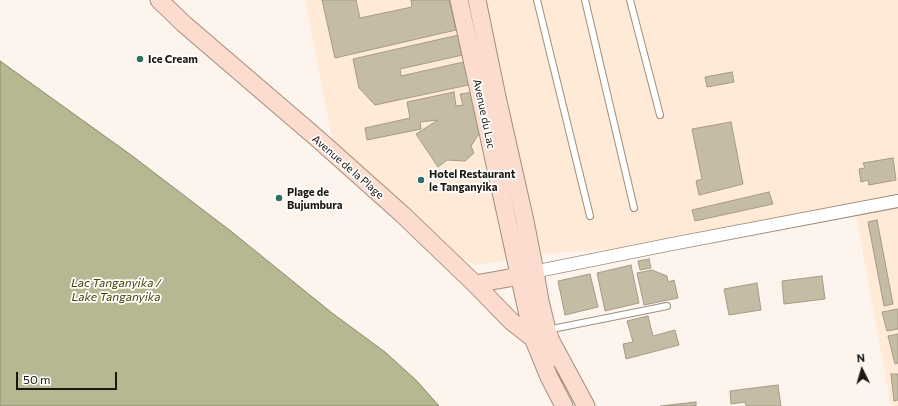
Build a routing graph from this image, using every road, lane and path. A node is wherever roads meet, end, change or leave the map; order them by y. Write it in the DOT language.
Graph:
graph roads {
  1 [pos="159,0"];
  2 [pos="459,0"];
  3 [pos="477,0"];
  4 [pos="538,0"];
  5 [pos="586,0"];
  6 [pos="630,0"];
  7 [pos="660,115"];
  8 [pos="898,201"];
  9 [pos="634,208"];
  10 [pos="590,216"];
  11 [pos="527,274"];
  12 [pos="475,284"];
  13 [pos="667,306"];
  14 [pos="540,334"];
  15 [pos="564,406"];
  16 [pos="586,406"];
  1 -- 12 [label="main road, Avenue de la Plage"];
  2 -- 11 [label="main road, Avenue du Lac"];
  3 -- 11 [label="main road, Avenue du Lac"];
  4 -- 10 [label="lane"];
  5 -- 9 [label="lane"];
  6 -- 7 [label="lane"];
  8 -- 11 [label="street"];
  11 -- 12 [label="main road"];
  11 -- 14 [label="main road, Avenue de la Plage"];
  12 -- 14 [label="main road, Avenue de la Plage"];
  13 -- 14 [label="lane"];
  14 -- 15 [label="main road, Avenue de la Plage"];
  14 -- 16 [label="main road, Avenue de la Plage"];
}
